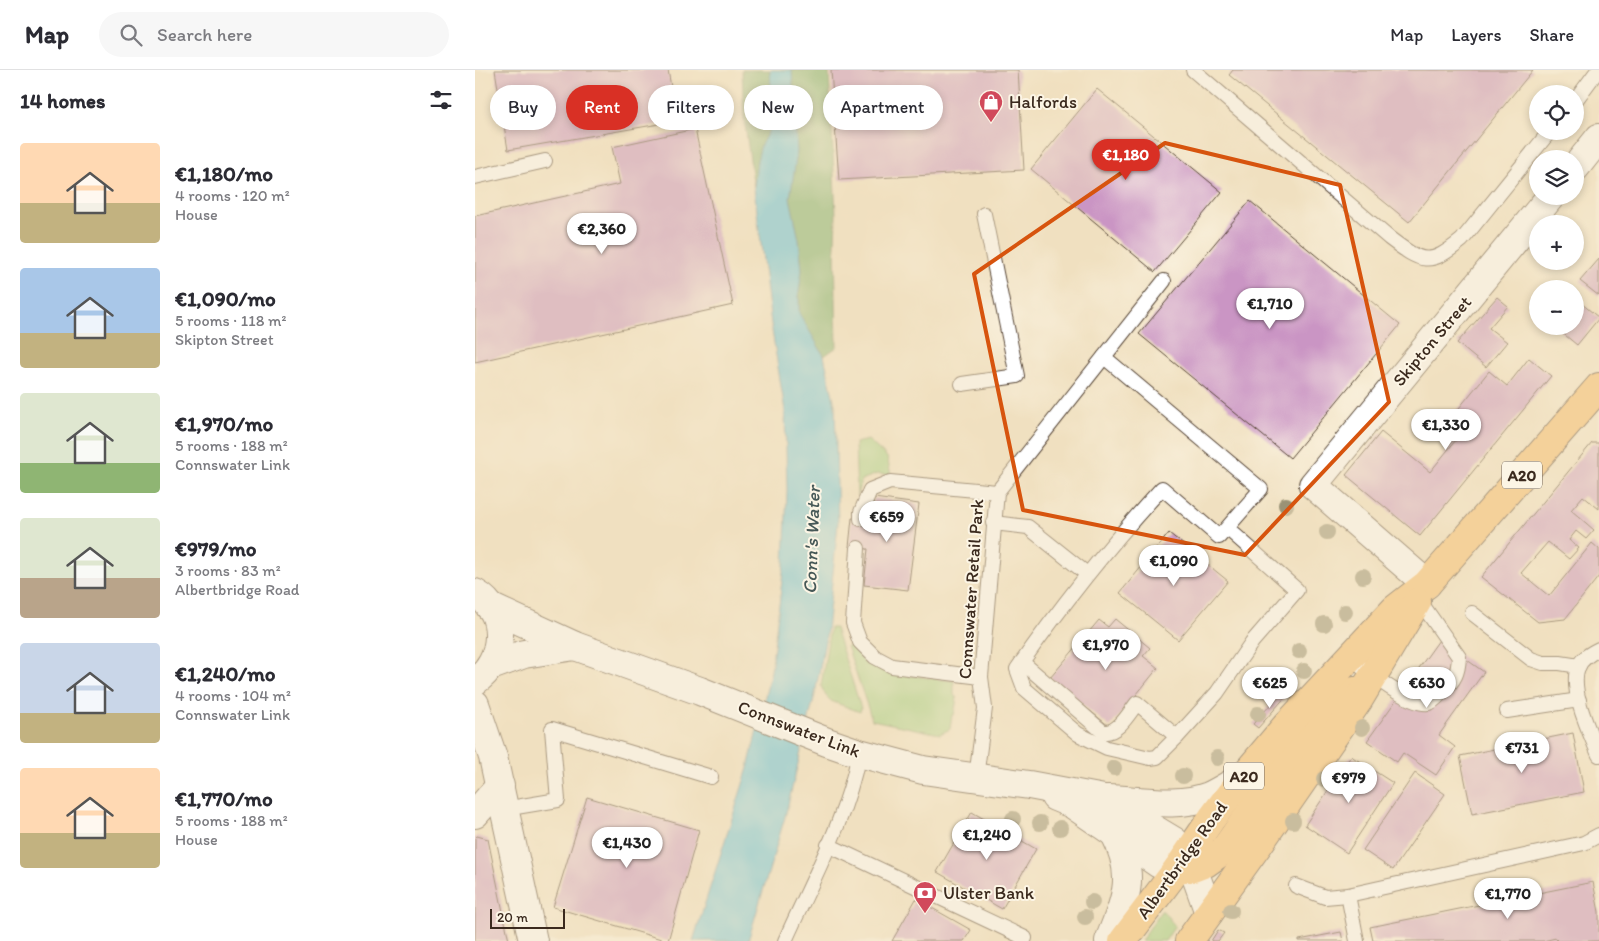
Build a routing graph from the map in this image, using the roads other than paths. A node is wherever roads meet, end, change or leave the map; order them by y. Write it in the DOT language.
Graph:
graph roads {
  1 [pos="1193,70"];
  2 [pos="1598,70"];
  3 [pos="1584,89"];
  4 [pos="1599,138"];
  5 [pos="1543,140"];
  6 [pos="1584,157"];
  7 [pos="545,161"];
  8 [pos="475,177"];
  9 [pos="1544,205"];
  10 [pos="984,214"];
  11 [pos="1164,281"];
  12 [pos="1104,356"];
  13 [pos="962,384"];
  14 [pos="1595,400"];
  15 [pos="997,492"];
  16 [pos="861,519"];
  17 [pos="993,523"];
  18 [pos="1227,528"];
  19 [pos="858,548"];
  20 [pos="1087,574"];
  21 [pos="1420,593"];
  22 [pos="483,600"];
  23 [pos="1472,613"];
  24 [pos="575,646"];
  25 [pos="1599,649"];
  26 [pos="1349,657"];
  27 [pos="1022,662"];
  28 [pos="1579,666"];
  29 [pos="483,673"];
  30 [pos="1373,676"];
  31 [pos="981,677"];
  32 [pos="1579,700"];
  33 [pos="475,704"];
  34 [pos="1507,711"];
  35 [pos="1177,737"];
  36 [pos="859,753"];
  37 [pos="1599,755"];
  38 [pos="711,777"];
  39 [pos="1243,777"];
  40 [pos="976,778"];
  41 [pos="1029,785"];
  42 [pos="502,798"];
  43 [pos="1104,799"];
  44 [pos="475,814"];
  45 [pos="1114,832"];
  46 [pos="1599,836"];
  47 [pos="828,845"];
  48 [pos="1186,864"];
  49 [pos="1296,886"];
  50 [pos="1347,895"];
  51 [pos="1209,912"];
  52 [pos="533,941"];
  53 [pos="785,941"];
  54 [pos="1023,941"];
  55 [pos="1109,941"];
  56 [pos="1123,941"];
  57 [pos="1189,941"];
  58 [pos="1357,941"];
  1 -- 5 [label="lane"];
  2 -- 3 [label="lane"];
  4 -- 6 [label="street"];
  7 -- 8 [label="lane"];
  9 -- 21 [label="street, Skipton Street"];
  10 -- 13 [label="lane"];
  11 -- 12 [label="lane, Connswater Retail Park"];
  12 -- 15 [label="lane, Connswater Retail Park"];
  12 -- 18 [label="lane"];
  14 -- 21 [label="main road, Albertbridge Road / A20"];
  15 -- 16 [label="lane"];
  15 -- 17 [label="lane, Connswater Retail Park"];
  17 -- 20 [label="lane"];
  17 -- 31 [label="lane, Connswater Retail Park"];
  18 -- 20 [label="lane"];
  18 -- 35 [label="lane"];
  19 -- 31 [label="lane"];
  20 -- 27 [label="lane"];
  21 -- 26 [label="main road, Albertbridge Road / A20"];
  21 -- 30 [label="main road, Albertbridge Road / A20"];
  21 -- 30 [label="lane"];
  22 -- 24 [label="street, Connswater Link"];
  22 -- 29 [label="street"];
  23 -- 28 [label="lane"];
  24 -- 29 [label="street, Connswater Link"];
  24 -- 36 [label="street, Connswater Link"];
  25 -- 28 [label="lane"];
  26 -- 30 [label="lane"];
  26 -- 39 [label="main road, Albertbridge Road / A20"];
  27 -- 35 [label="lane"];
  27 -- 35 [label="lane"];
  28 -- 32 [label="lane"];
  30 -- 48 [label="main road"];
  30 -- 51 [label="main road, Albertbridge Road / A20"];
  31 -- 40 [label="lane, Connswater Retail Park"];
  32 -- 34 [label="lane"];
  32 -- 37 [label="lane"];
  33 -- 42 [label="street"];
  36 -- 40 [label="street, Connswater Link"];
  36 -- 47 [label="lane"];
  38 -- 42 [label="lane"];
  39 -- 43 [label="street, Connswater Link"];
  39 -- 48 [label="main road, Albertbridge Road / A20"];
  40 -- 41 [label="street, Connswater Link"];
  41 -- 43 [label="street, Connswater Link"];
  41 -- 45 [label="street, Connswater Link"];
  42 -- 44 [label="street"];
  42 -- 52 [label="street"];
  43 -- 48 [label="street, Connswater Link"];
  45 -- 48 [label="street, Connswater Link"];
  45 -- 55 [label="street"];
  46 -- 50 [label="lane"];
  47 -- 53 [label="lane"];
  47 -- 54 [label="lane"];
  48 -- 51 [label="street, Connswater Link"];
  48 -- 56 [label="main road, Albertbridge Road / A20"];
  49 -- 50 [label="lane"];
  50 -- 58 [label="lane"];
  51 -- 57 [label="main road, Albertbridge Road / A20"];
}
